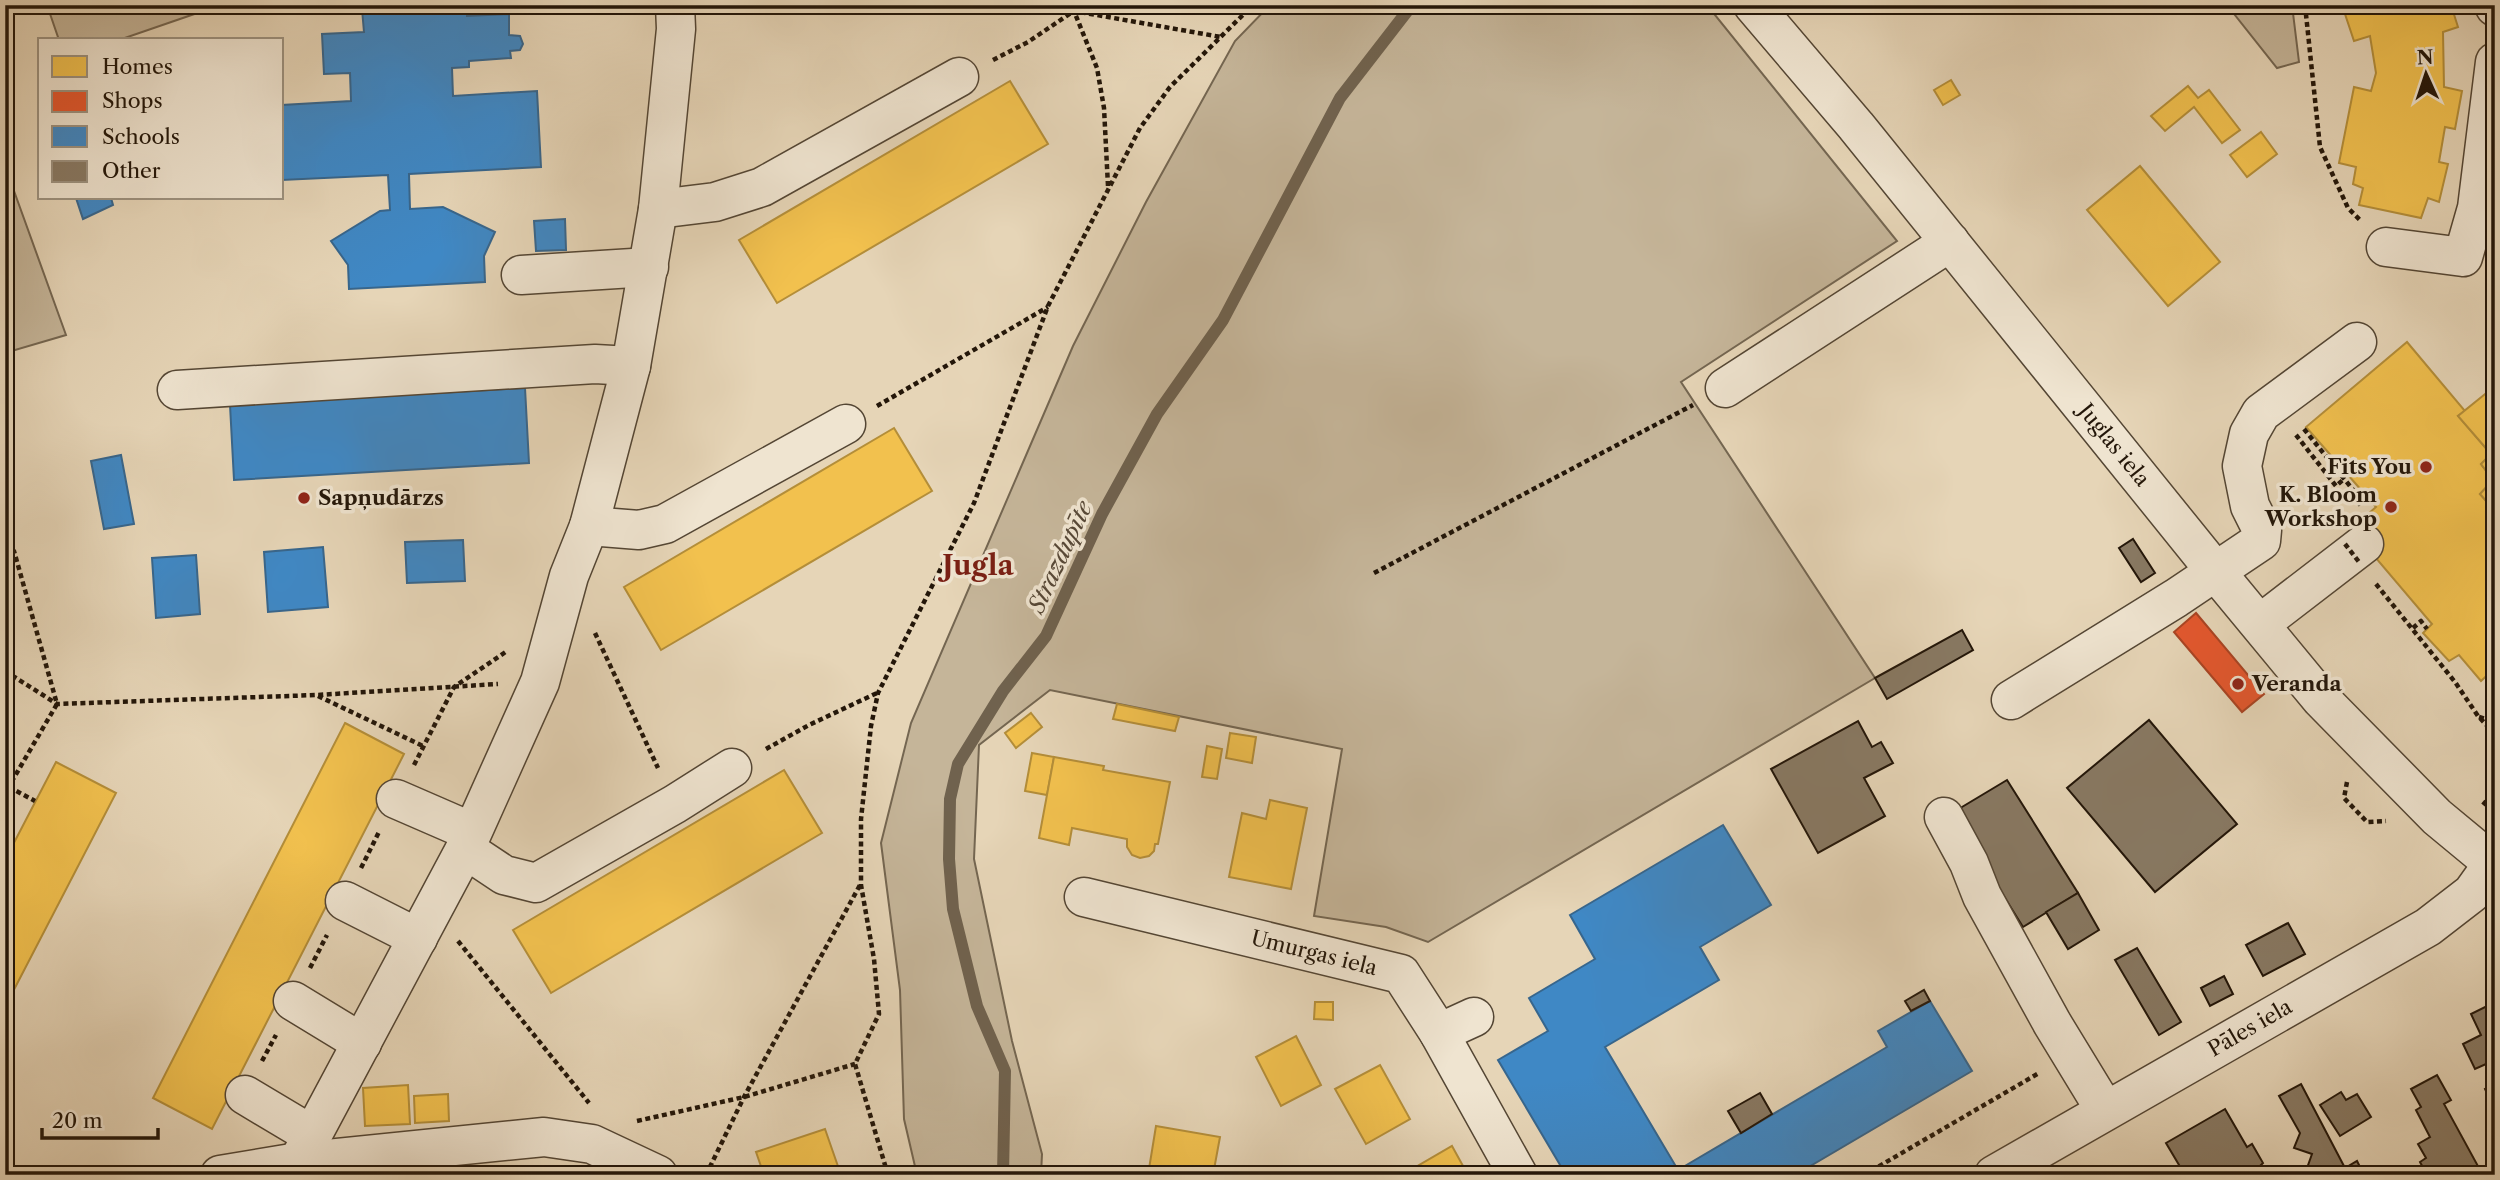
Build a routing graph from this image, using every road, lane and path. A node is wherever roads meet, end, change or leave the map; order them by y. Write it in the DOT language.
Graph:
graph roads {
  1 [pos="675,5"];
  2 [pos="1062,5"];
  3 [pos="1253,5"];
  4 [pos="1753,5"];
  5 [pos="2305,5"];
  6 [pos="1075,8"];
  7 [pos="1221,37"];
  8 [pos="2495,62"];
  9 [pos="959,77"];
  10 [pos="1108,187"];
  11 [pos="658,209"];
  12 [pos="1950,242"];
  13 [pos="2386,247"];
  14 [pos="649,267"];
  15 [pos="521,275"];
  16 [pos="1048,306"];
  17 [pos="2357,342"];
  18 [pos="631,366"];
  19 [pos="1725,388"];
  20 [pos="177,390"];
  21 [pos="846,424"];
  22 [pos="2289,426"];
  23 [pos="2302,427"];
  24 [pos="2344,479"];
  25 [pos="589,526"];
  26 [pos="2351,539"];
  27 [pos="5,545"];
  28 [pos="1374,572"];
  29 [pos="2216,572"];
  30 [pos="569,576"];
  31 [pos="2365,590"];
  32 [pos="2260,624"];
  33 [pos="2413,628"];
  34 [pos="2427,628"];
  35 [pos="5,671"];
  36 [pos="540,681"];
  37 [pos="878,693"];
  38 [pos="317,695"];
  39 [pos="2011,700"];
  40 [pos="57,704"];
  41 [pos="2478,716"];
  42 [pos="2495,722"];
  43 [pos="2495,734"];
  44 [pos="782,740"];
  45 [pos="423,747"];
  46 [pos="732,768"];
  47 [pos="2348,779"];
  48 [pos="9,787"];
  49 [pos="2495,790"];
  50 [pos="5,793"];
  51 [pos="397,799"];
  52 [pos="36,801"];
  53 [pos="675,804"];
  54 [pos="2475,814"];
  55 [pos="1944,817"];
  56 [pos="2397,820"];
  57 [pos="469,841"];
  58 [pos="2493,865"];
  59 [pos="860,885"];
  60 [pos="1084,897"];
  61 [pos="345,901"];
  62 [pos="426,924"];
  63 [pos="293,1001"];
  64 [pos="1474,1017"];
  65 [pos="1439,1033"];
  66 [pos="362,1043"];
  67 [pos="2071,1054"];
  68 [pos="855,1064"];
  69 [pos="245,1095"];
  70 [pos="744,1097"];
  71 [pos="2105,1110"];
  72 [pos="600,1135"];
  73 [pos="305,1148"];
  74 [pos="381,1164"];
  75 [pos="1981,1168"];
  76 [pos="220,1175"];
  77 [pos="658,1175"];
  78 [pos="706,1175"];
  79 [pos="888,1175"];
  80 [pos="1517,1175"];
  81 [pos="1864,1175"];
  82 [pos="1944,1175"];
  1 -- 11 [label="street"];
  2 -- 6 [label="path"];
  3 -- 7 [label="path"];
  4 -- 12 [label="street, Juglas iela"];
  5 -- 13 [label="path"];
  6 -- 7 [label="path"];
  6 -- 9 [label="path"];
  6 -- 10 [label="path"];
  7 -- 10 [label="path"];
  8 -- 13 [label="street"];
  9 -- 11 [label="street"];
  10 -- 16 [label="path"];
  11 -- 14 [label="street"];
  12 -- 19 [label="street"];
  12 -- 29 [label="street, Juglas iela"];
  14 -- 15 [label="street"];
  14 -- 18 [label="street"];
  16 -- 21 [label="path"];
  16 -- 37 [label="path"];
  17 -- 29 [label="street"];
  18 -- 20 [label="street"];
  18 -- 25 [label="street"];
  19 -- 28 [label="path"];
  21 -- 25 [label="street"];
  22 -- 24 [label="path"];
  23 -- 24 [label="path"];
  24 -- 26 [label="path"];
  25 -- 30 [label="street"];
  26 -- 32 [label="street"];
  27 -- 40 [label="path"];
  29 -- 32 [label="street, Juglas iela"];
  29 -- 39 [label="street"];
  30 -- 36 [label="street"];
  30 -- 53 [label="path"];
  31 -- 33 [label="path"];
  32 -- 58 [label="street, Juglas iela"];
  33 -- 34 [label="path"];
  33 -- 41 [label="path"];
  35 -- 40 [label="path"];
  36 -- 38 [label="path"];
  36 -- 57 [label="street"];
  37 -- 44 [label="path"];
  37 -- 59 [label="path"];
  38 -- 40 [label="path"];
  38 -- 45 [label="path"];
  40 -- 48 [label="path"];
  41 -- 42 [label="path"];
  41 -- 43 [label="path"];
  46 -- 53 [label="street"];
  47 -- 56 [label="path"];
  48 -- 50 [label="path"];
  48 -- 52 [label="path"];
  49 -- 54 [label="path"];
  51 -- 57 [label="street"];
  53 -- 57 [label="street"];
  55 -- 67 [label="street"];
  57 -- 62 [label="street"];
  58 -- 71 [label="street, Pāles iela"];
  59 -- 68 [label="path"];
  59 -- 70 [label="path"];
  60 -- 65 [label="street, Umurgas iela"];
  61 -- 62 [label="street"];
  62 -- 66 [label="street"];
  62 -- 72 [label="path"];
  63 -- 66 [label="street"];
  64 -- 65 [label="street"];
  65 -- 80 [label="street, Umurgas iela"];
  66 -- 73 [label="street"];
  67 -- 71 [label="street"];
  67 -- 81 [label="path"];
  68 -- 70 [label="path"];
  68 -- 79 [label="path"];
  69 -- 73 [label="street"];
  70 -- 72 [label="path"];
  70 -- 78 [label="path"];
  71 -- 75 [label="street, Pāles iela"];
  72 -- 74 [label="street"];
  72 -- 77 [label="street"];
  73 -- 74 [label="street"];
  73 -- 76 [label="street"];
  75 -- 82 [label="path"];
}
